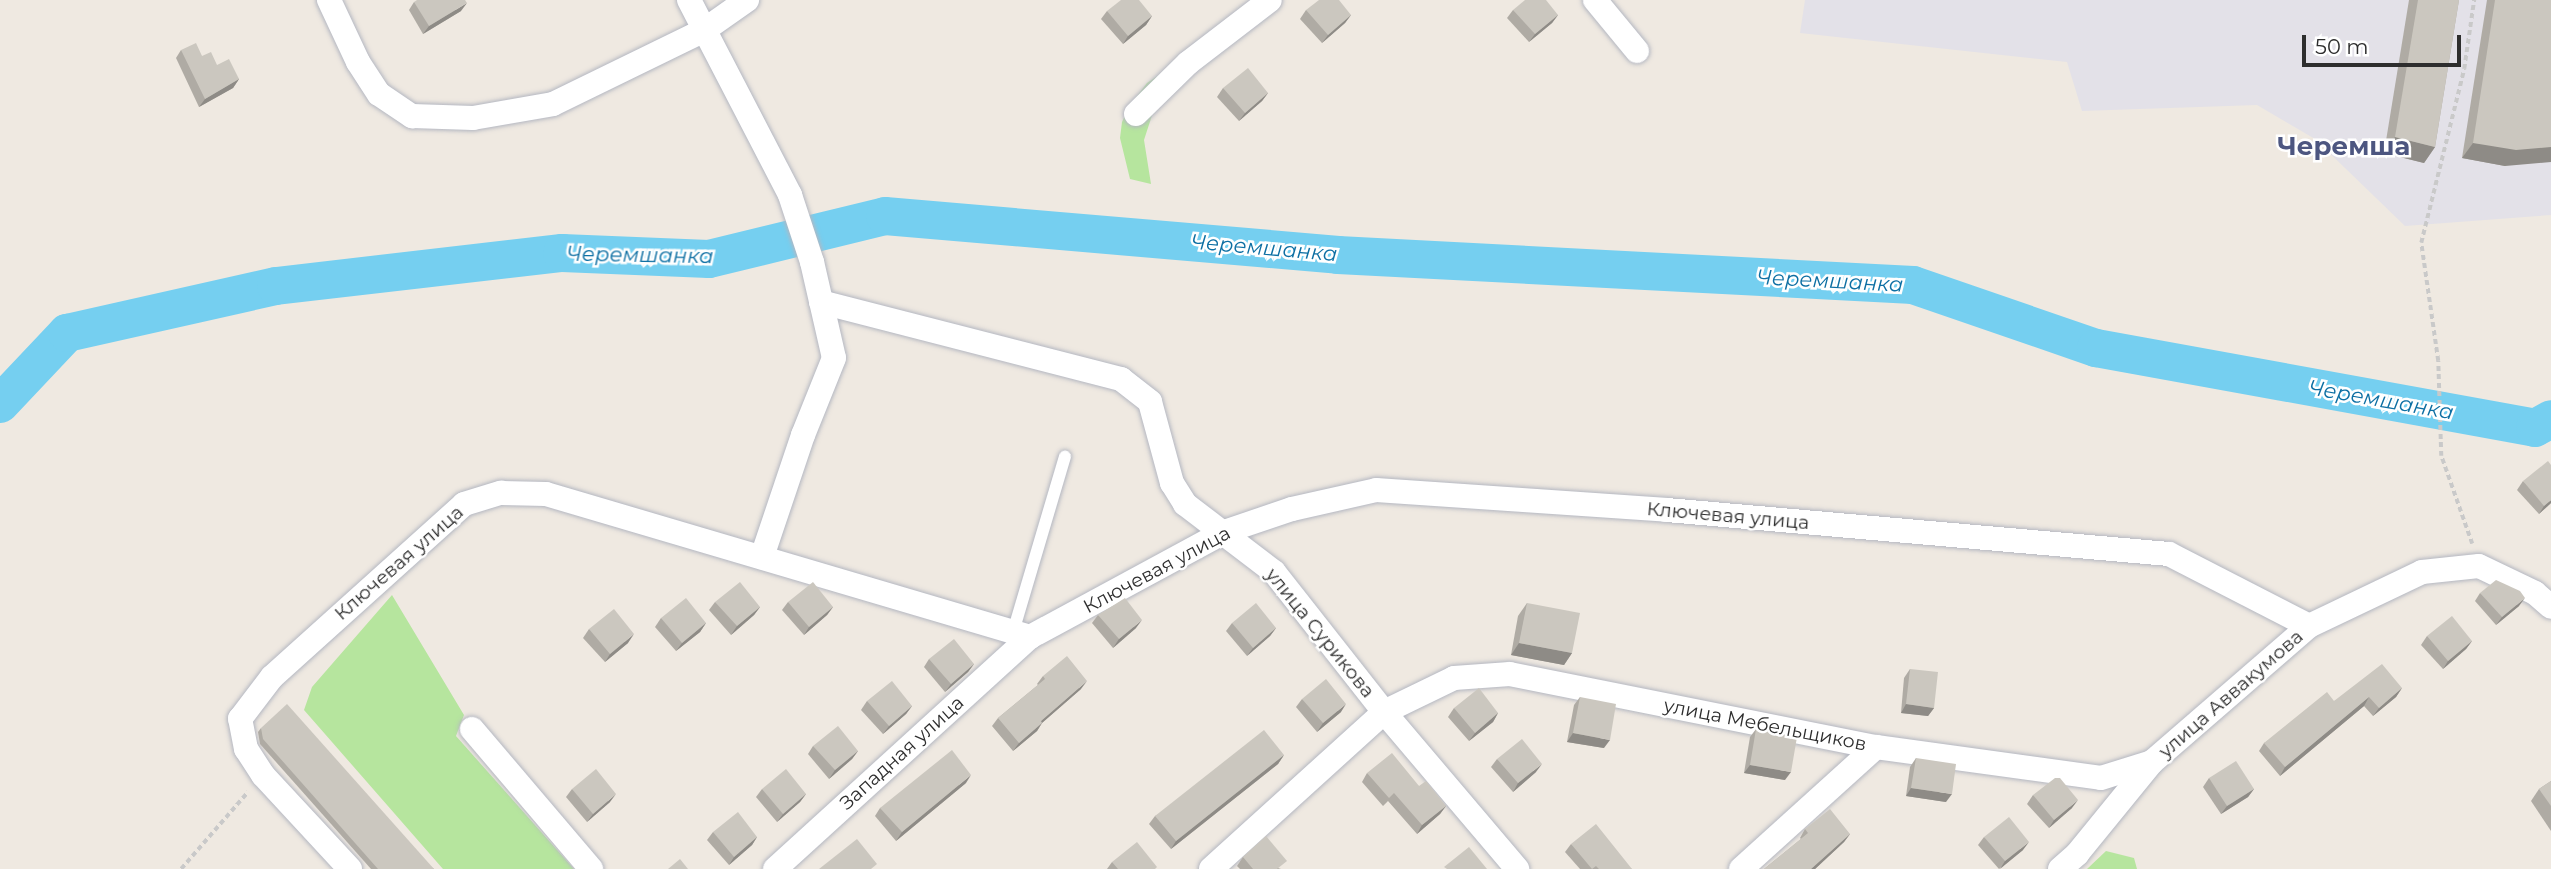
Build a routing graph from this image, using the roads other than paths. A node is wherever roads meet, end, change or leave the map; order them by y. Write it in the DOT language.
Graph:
graph roads {
  1 [pos="329,0"];
  2 [pos="689,0"];
  3 [pos="747,0"];
  4 [pos="1270,0"];
  5 [pos="1595,0"];
  6 [pos="703,31"];
  7 [pos="1637,51"];
  8 [pos="1136,114"];
  9 [pos="821,302"];
  10 [pos="1065,457"];
  11 [pos="1224,532"];
  12 [pos="762,556"];
  13 [pos="2551,607"];
  14 [pos="2309,626"];
  15 [pos="1021,635"];
  16 [pos="1384,712"];
  17 [pos="472,729"];
  18 [pos="1876,747"];
  19 [pos="2152,762"];
  20 [pos="349,869"];
  21 [pos="591,869"];
  22 [pos="775,869"];
  23 [pos="1211,869"];
  24 [pos="1517,869"];
  25 [pos="1741,869"];
  26 [pos="2060,869"];
  1 -- 6 [label="street"];
  2 -- 6 [label="street"];
  3 -- 6 [label="street"];
  4 -- 8 [label="street"];
  5 -- 7 [label="street"];
  6 -- 9 [label="street"];
  9 -- 11 [label="street, улица Сурикова"];
  9 -- 12 [label="street"];
  10 -- 15 [label="lane"];
  11 -- 14 [label="street, Ключевая улица"];
  11 -- 15 [label="street, Ключевая улица"];
  11 -- 16 [label="street, улица Сурикова"];
  12 -- 15 [label="street, Ключевая улица"];
  12 -- 20 [label="street, Ключевая улица"];
  13 -- 14 [label="street, улица Аввакумова"];
  14 -- 19 [label="street, улица Аввакумова"];
  15 -- 22 [label="street, Западная улица"];
  16 -- 18 [label="street, улица Мебельщиков"];
  16 -- 23 [label="street, улица Мебельщиков"];
  16 -- 24 [label="street, улица Сурикова"];
  17 -- 21 [label="street"];
  18 -- 19 [label="street, улица Мебельщиков"];
  18 -- 25 [label="street"];
  19 -- 26 [label="street, улица Аввакумова"];
}
